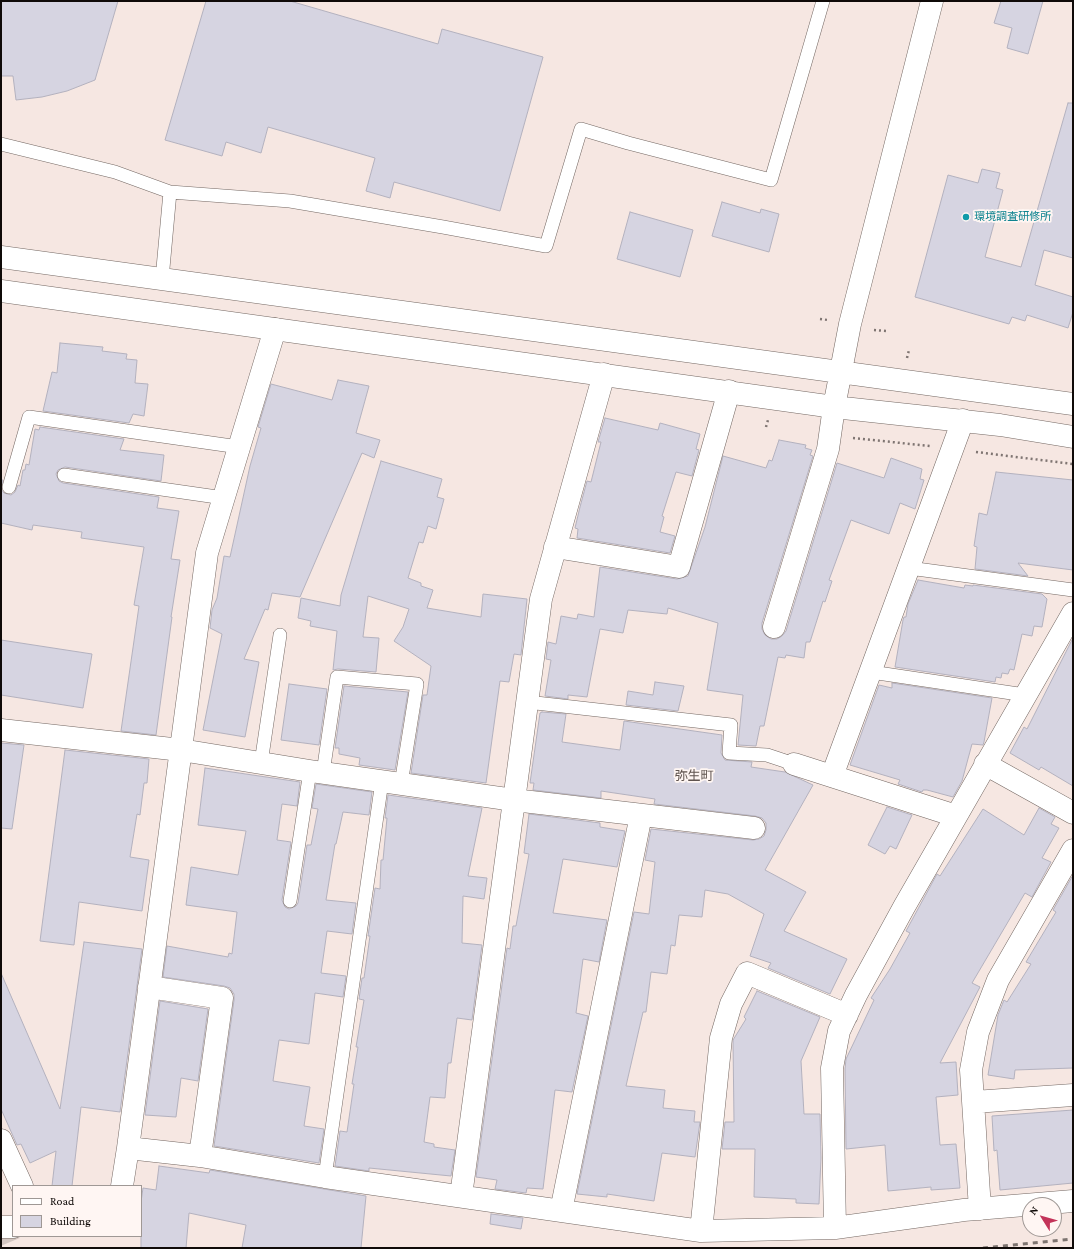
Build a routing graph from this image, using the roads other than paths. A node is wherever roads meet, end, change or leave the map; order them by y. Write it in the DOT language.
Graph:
graph roads {
  1 [pos="823,1"];
  2 [pos="928,2"];
  3 [pos="1,144"];
  4 [pos="170,192"];
  5 [pos="1,257"];
  6 [pos="162,279"];
  7 [pos="1,291"];
  8 [pos="275,329"];
  9 [pos="841,372"];
  10 [pos="604,374"];
  11 [pos="729,391"];
  12 [pos="1073,404"];
  13 [pos="834,406"];
  14 [pos="963,420"];
  15 [pos="1073,437"];
  16 [pos="239,447"];
  17 [pos="64,475"];
  18 [pos="9,487"];
  19 [pos="224,498"];
  20 [pos="555,547"];
  21 [pos="909,568"];
  22 [pos="1073,590"];
  23 [pos="1073,613"];
  24 [pos="774,627"];
  25 [pos="280,635"];
  26 [pos="871,672"];
  27 [pos="1025,695"];
  28 [pos="527,702"];
  29 [pos="1,730"];
  30 [pos="181,750"];
  31 [pos="261,763"];
  32 [pos="794,764"];
  33 [pos="985,764"];
  34 [pos="316,772"];
  35 [pos="832,776"];
  36 [pos="391,782"];
  37 [pos="514,800"];
  38 [pos="1073,813"];
  39 [pos="641,815"];
  40 [pos="956,816"];
  41 [pos="754,828"];
  42 [pos="1073,850"];
  43 [pos="290,901"];
  44 [pos="149,987"];
  45 [pos="847,1015"];
  46 [pos="1073,1095"];
  47 [pos="974,1102"];
  48 [pos="1,1140"];
  49 [pos="128,1148"];
  50 [pos="200,1156"];
  51 [pos="325,1177"];
  52 [pos="22,1185"];
  53 [pos="122,1185"];
  54 [pos="461,1196"];
  55 [pos="1073,1201"];
  56 [pos="980,1209"];
  57 [pos="561,1211"];
  58 [pos="1,1227"];
  59 [pos="12,1227"];
  60 [pos="835,1228"];
  61 [pos="701,1231"];
  1 -- 4 [label="lane"];
  2 -- 9 [label="street"];
  3 -- 4 [label="lane"];
  4 -- 6 [label="lane"];
  5 -- 6 [label="street"];
  6 -- 9 [label="street"];
  7 -- 8 [label="street"];
  8 -- 10 [label="street"];
  8 -- 16 [label="street"];
  9 -- 12 [label="street"];
  9 -- 13 [label="street"];
  10 -- 11 [label="street"];
  10 -- 20 [label="street"];
  11 -- 13 [label="street"];
  11 -- 20 [label="street"];
  13 -- 14 [label="street"];
  13 -- 24 [label="street"];
  14 -- 15 [label="street"];
  14 -- 21 [label="street"];
  16 -- 18 [label="lane"];
  16 -- 19 [label="street"];
  17 -- 19 [label="lane"];
  19 -- 30 [label="street"];
  20 -- 28 [label="street"];
  21 -- 22 [label="lane"];
  21 -- 26 [label="street"];
  23 -- 27 [label="street"];
  25 -- 31 [label="lane"];
  26 -- 27 [label="lane"];
  26 -- 35 [label="street"];
  27 -- 33 [label="street"];
  28 -- 32 [label="lane"];
  28 -- 37 [label="street"];
  29 -- 30 [label="street"];
  30 -- 31 [label="street"];
  30 -- 44 [label="street"];
  31 -- 34 [label="street"];
  32 -- 35 [label="street"];
  33 -- 38 [label="street"];
  33 -- 40 [label="street"];
  34 -- 36 [label="street"];
  34 -- 36 [label="lane"];
  34 -- 43 [label="lane"];
  35 -- 40 [label="street"];
  36 -- 37 [label="street"];
  36 -- 51 [label="lane"];
  37 -- 39 [label="street"];
  37 -- 54 [label="street"];
  39 -- 41 [label="street"];
  39 -- 57 [label="street"];
  40 -- 45 [label="street"];
  42 -- 47 [label="street"];
  44 -- 49 [label="street"];
  44 -- 50 [label="street"];
  45 -- 60 [label="street"];
  45 -- 61 [label="street"];
  46 -- 47 [label="street"];
  47 -- 56 [label="street"];
  48 -- 52 [label="street"];
  49 -- 50 [label="street"];
  49 -- 53 [label="street"];
  50 -- 51 [label="street"];
  51 -- 54 [label="street"];
  54 -- 57 [label="street"];
  55 -- 56 [label="street"];
  56 -- 60 [label="street"];
  57 -- 61 [label="street"];
  58 -- 59 [label="street"];
  60 -- 61 [label="street"];
}
